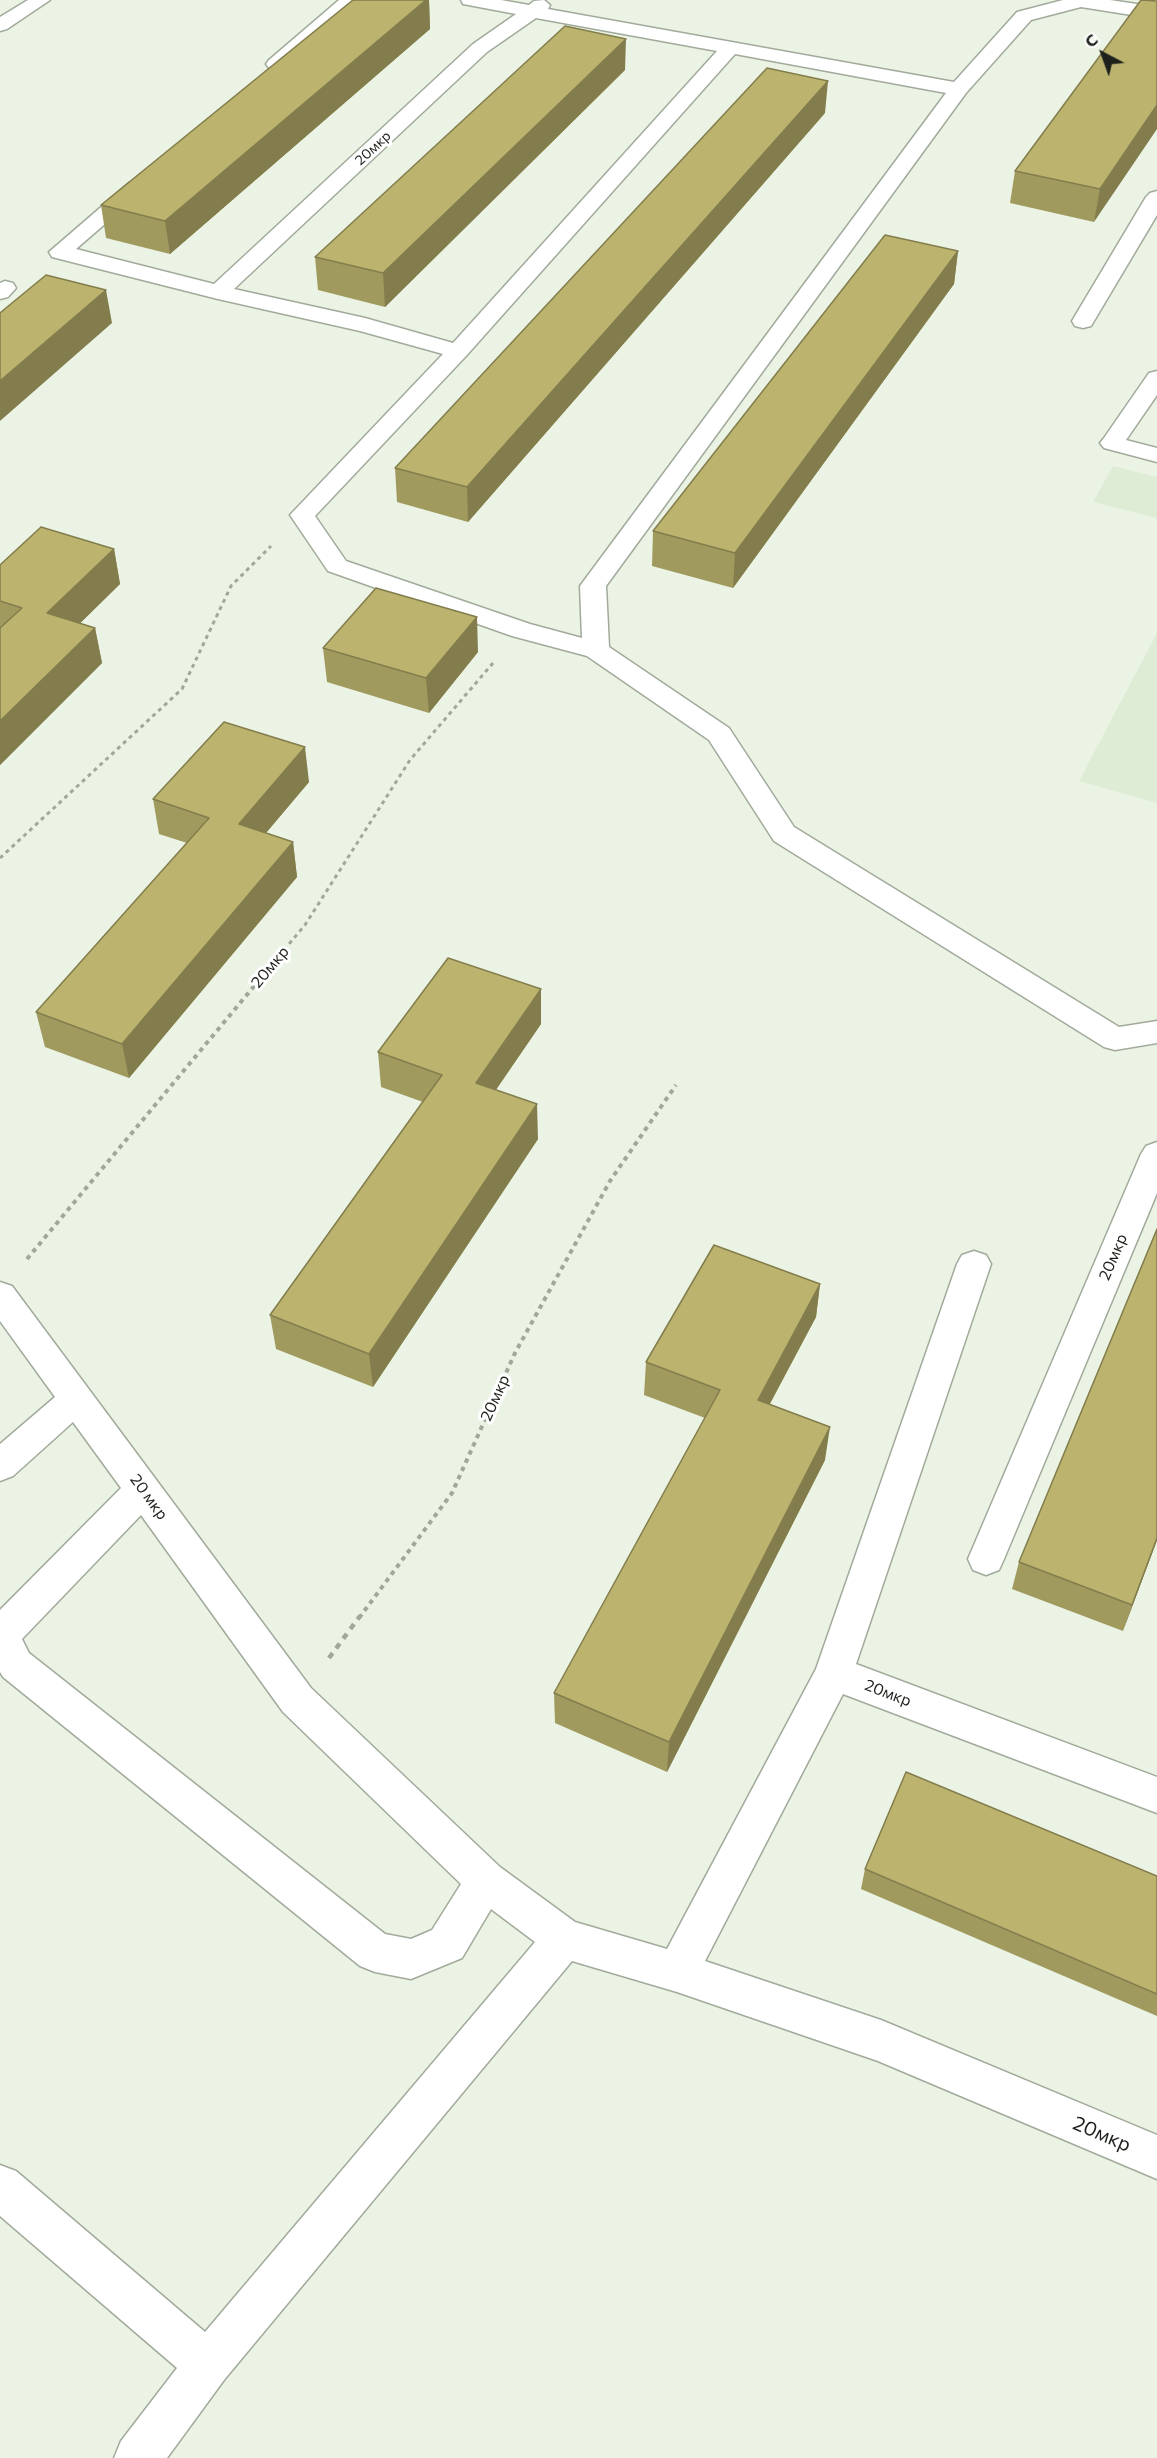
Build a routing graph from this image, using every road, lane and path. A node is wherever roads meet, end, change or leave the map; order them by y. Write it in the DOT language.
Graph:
graph roads {
  1 [pos="41,0"];
  2 [pos="350,0"];
  3 [pos="470,0"];
  4 [pos="540,6"];
  5 [pos="1157,13"];
  6 [pos="0,25"];
  7 [pos="732,46"];
  8 [pos="261,78"];
  9 [pos="958,89"];
  10 [pos="154,171"];
  11 [pos="1157,196"];
  12 [pos="218,292"];
  13 [pos="1083,321"];
  14 [pos="458,351"];
  15 [pos="1157,378"];
  16 [pos="1157,455"];
  17 [pos="302,515"];
  18 [pos="520,630"];
  19 [pos="596,650"];
  20 [pos="0,858"];
  21 [pos="1157,1032"];
  22 [pos="675,1085"];
  23 [pos="1157,1154"];
  24 [pos="23,1264"];
  25 [pos="974,1264"];
  26 [pos="0,1295"];
  27 [pos="76,1398"];
  28 [pos="0,1466"];
  29 [pos="143,1489"];
  30 [pos="986,1559"];
  31 [pos="834,1672"];
  32 [pos="297,1700"];
  33 [pos="1157,1795"];
  34 [pos="486,1881"];
  35 [pos="564,1939"];
  36 [pos="677,1972"];
  37 [pos="1157,2157"];
  38 [pos="0,2187"];
  39 [pos="208,2364"];
  40 [pos="138,2458"];
  1 -- 6 [label="street"];
  2 -- 8 [label="street"];
  3 -- 4 [label="street"];
  4 -- 7 [label="street"];
  4 -- 12 [label="street, 20мкр"];
  5 -- 9 [label="street"];
  7 -- 9 [label="street"];
  7 -- 14 [label="street"];
  9 -- 19 [label="street"];
  10 -- 12 [label="street"];
  11 -- 13 [label="street"];
  12 -- 14 [label="street"];
  14 -- 17 [label="street"];
  15 -- 16 [label="street"];
  17 -- 18 [label="street"];
  17 -- 20 [label="path"];
  18 -- 19 [label="street"];
  18 -- 24 [label="path, 20мкр"];
  19 -- 21 [label="street"];
  22 -- 32 [label="path, 20мкр"];
  23 -- 30 [label="street, 20мкр"];
  25 -- 31 [label="street"];
  26 -- 27 [label="street, 20 мкр"];
  27 -- 28 [label="street"];
  27 -- 29 [label="street, 20 мкр"];
  29 -- 32 [label="street, 20 мкр"];
  29 -- 34 [label="street"];
  31 -- 33 [label="street, 20мкр"];
  31 -- 36 [label="street"];
  32 -- 34 [label="street, 20 мкр"];
  34 -- 35 [label="street, 20 мкр"];
  35 -- 36 [label="street, 20мкр"];
  35 -- 39 [label="street"];
  36 -- 37 [label="street, 20мкр"];
  38 -- 39 [label="street"];
  39 -- 40 [label="street"];
}
